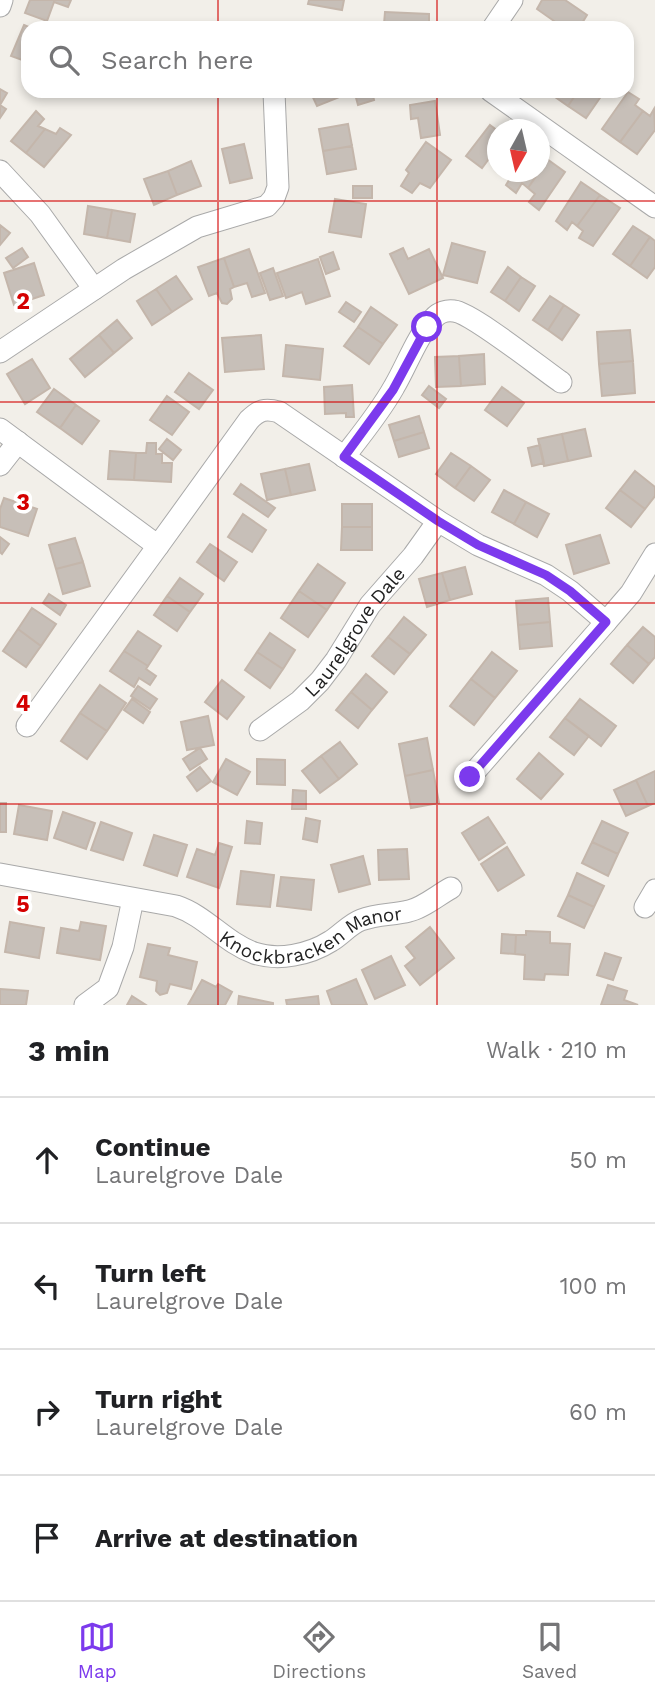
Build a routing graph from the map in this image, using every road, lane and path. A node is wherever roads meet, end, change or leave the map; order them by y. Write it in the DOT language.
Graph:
graph roads {
  1 [pos="2,0"];
  2 [pos="512,0"];
  3 [pos="0,6"];
  4 [pos="498,21"];
  5 [pos="274,98"];
  6 [pos="501,98"];
  7 [pos="0,171"];
  8 [pos="655,207"];
  9 [pos="94,289"];
  10 [pos="0,352"];
  11 [pos="561,382"];
  12 [pos="0,429"];
  13 [pos="18,442"];
  14 [pos="344,457"];
  15 [pos="0,465"];
  16 [pos="438,521"];
  17 [pos="158,546"];
  18 [pos="655,554"];
  19 [pos="606,622"];
  20 [pos="27,726"];
  21 [pos="260,730"];
  22 [pos="470,777"];
  23 [pos="0,874"];
  24 [pos="451,888"];
  25 [pos="134,899"];
  26 [pos="85,1005"];
  1 -- 3 [label="street"];
  2 -- 4 [label="street"];
  5 -- 9 [label="street"];
  6 -- 8 [label="street"];
  7 -- 9 [label="street"];
  9 -- 10 [label="street"];
  11 -- 14 [label="street"];
  12 -- 13 [label="street"];
  13 -- 15 [label="street"];
  13 -- 17 [label="street"];
  14 -- 16 [label="street"];
  14 -- 17 [label="street"];
  16 -- 19 [label="street"];
  16 -- 21 [label="street, Laurelgrove Dale"];
  17 -- 20 [label="street"];
  18 -- 19 [label="street"];
  19 -- 22 [label="street"];
  23 -- 25 [label="street, Knockbracken Manor"];
  24 -- 25 [label="street, Knockbracken Manor"];
  25 -- 26 [label="street"];
}
